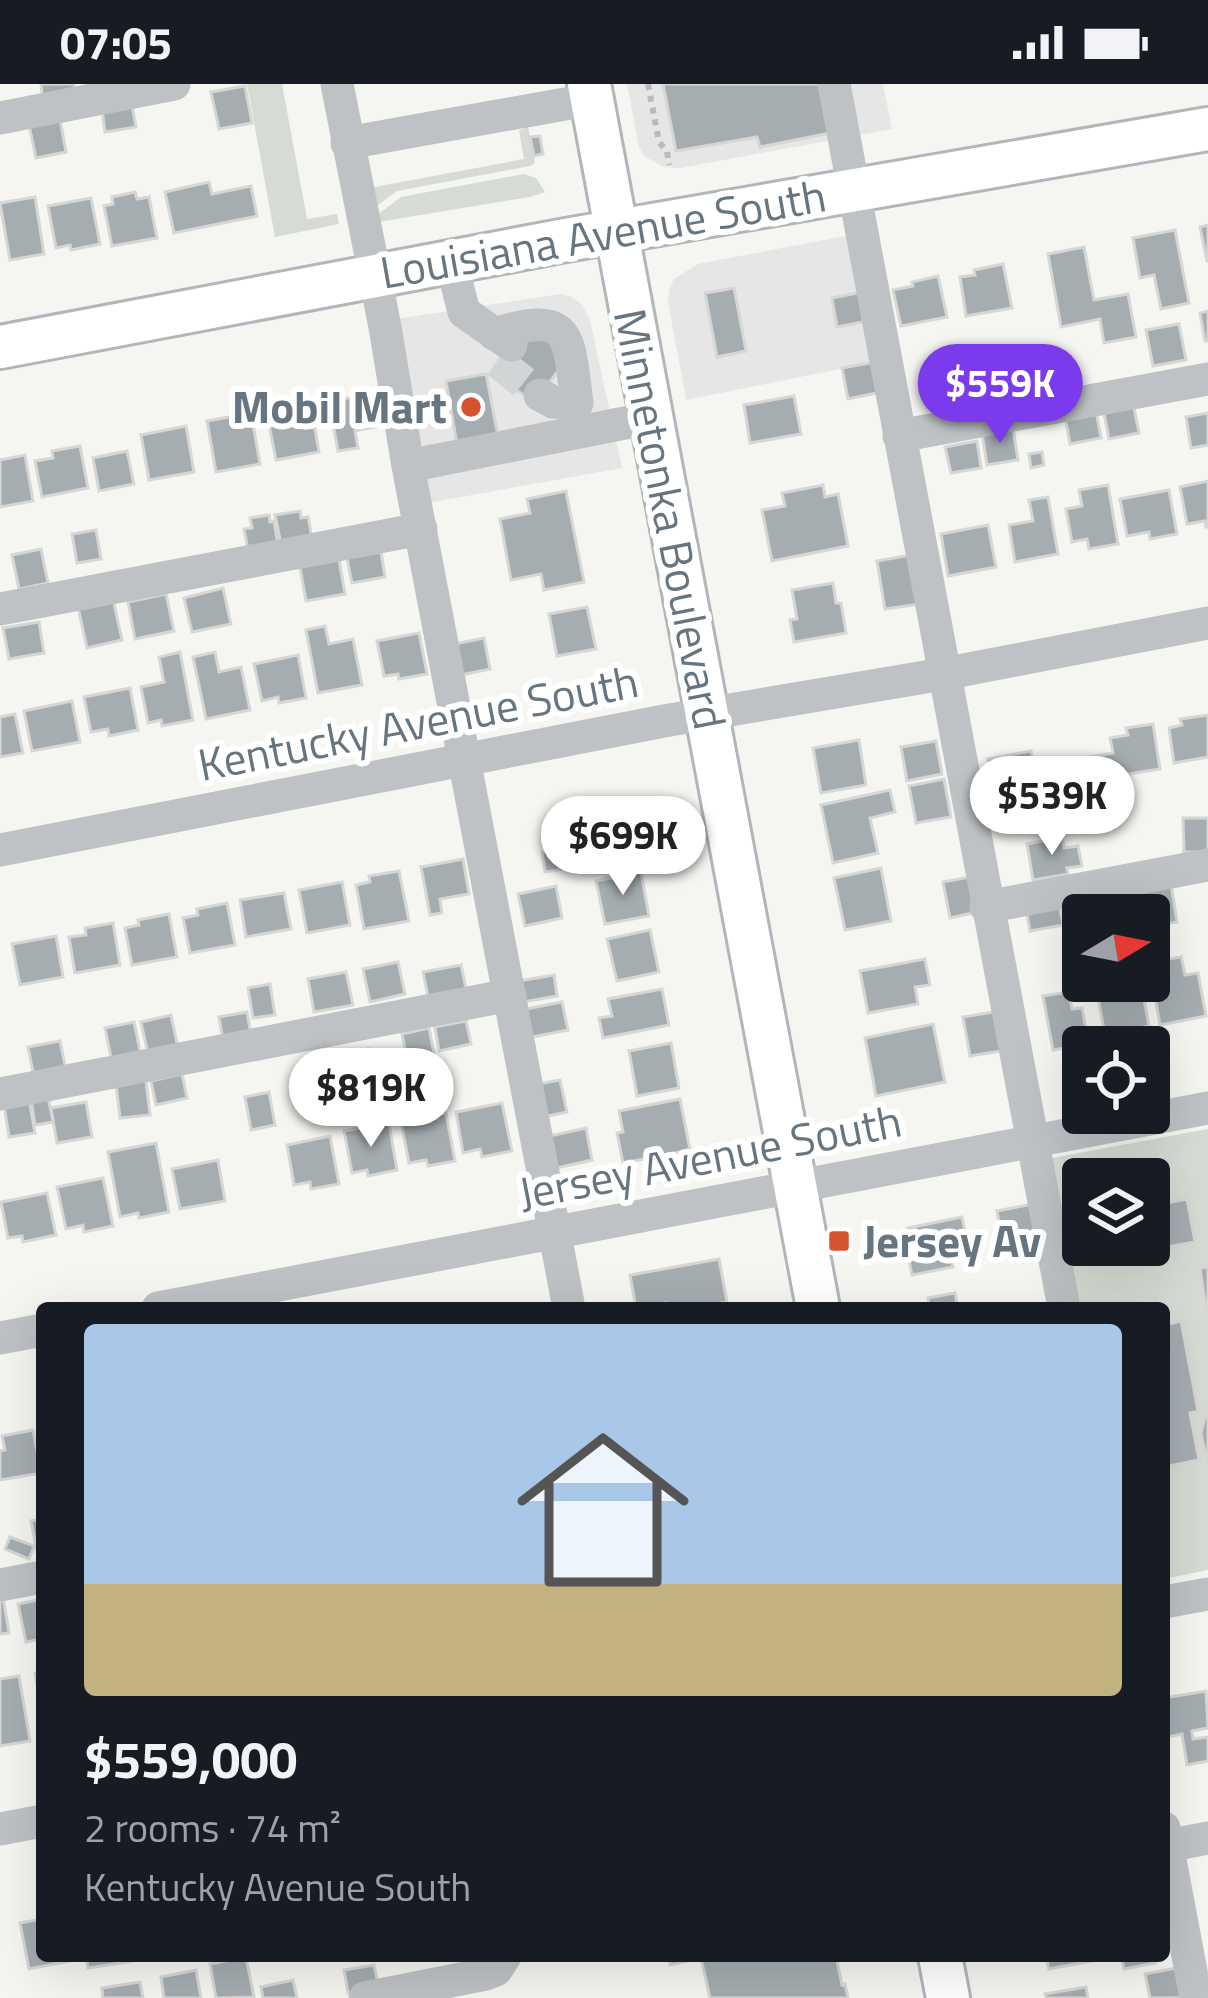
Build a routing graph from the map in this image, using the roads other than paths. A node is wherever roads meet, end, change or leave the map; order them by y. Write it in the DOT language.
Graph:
graph roads {
  1 [pos="174,84"];
  2 [pos="337,84"];
  3 [pos="834,84"];
  4 [pos="591,91"];
  5 [pos="0,118"];
  6 [pos="1208,129"];
  7 [pos="347,143"];
  8 [pos="853,190"];
  9 [pos="616,231"];
  10 [pos="451,261"];
  11 [pos="374,275"];
  12 [pos="0,347"];
  13 [pos="1208,379"];
  14 [pos="546,387"];
  15 [pos="577,403"];
  16 [pos="650,418"];
  17 [pos="601,428"];
  18 [pos="898,436"];
  19 [pos="408,466"];
  20 [pos="422,529"];
  21 [pos="0,609"];
  22 [pos="1208,623"];
  23 [pos="943,674"];
  24 [pos="706,714"];
  25 [pos="464,760"];
  26 [pos="0,850"];
  27 [pos="1208,866"];
  28 [pos="986,907"];
  29 [pos="509,995"];
  30 [pos="0,1094"];
  31 [pos="1208,1108"];
  32 [pos="1033,1140"];
  33 [pos="795,1188"];
  34 [pos="554,1232"];
  35 [pos="189,1302"];
  36 [pos="568,1302"];
  37 [pos="817,1302"];
  38 [pos="1063,1302"];
  39 [pos="36,1331"];
  40 [pos="0,1338"];
  41 [pos="36,1578"];
  42 [pos="0,1586"];
  43 [pos="1208,1594"];
  44 [pos="1170,1601"];
  45 [pos="36,1822"];
  46 [pos="0,1829"];
  47 [pos="1170,1837"];
  48 [pos="1208,1838"];
  49 [pos="1170,1858"];
  50 [pos="501,1962"];
  51 [pos="941,1962"];
  52 [pos="365,1998"];
  53 [pos="949,1998"];
  54 [pos="1196,1998"];
  1 -- 5 [label="street"];
  2 -- 7 [label="street"];
  3 -- 8 [label="street"];
  4 -- 7 [label="street"];
  4 -- 9 [label="main road, Minnetonka Boulevard"];
  6 -- 8 [label="main road, Louisiana Avenue South"];
  7 -- 11 [label="street"];
  8 -- 9 [label="main road, Louisiana Avenue South"];
  8 -- 18 [label="street"];
  9 -- 10 [label="main road, Louisiana Avenue South"];
  9 -- 16 [label="main road, Minnetonka Boulevard"];
  10 -- 11 [label="main road, Louisiana Avenue South"];
  10 -- 15 [label="street"];
  11 -- 12 [label="main road, Louisiana Avenue South"];
  11 -- 19 [label="street"];
  13 -- 18 [label="street"];
  14 -- 15 [label="street"];
  15 -- 17 [label="street"];
  16 -- 17 [label="street"];
  16 -- 24 [label="main road, Minnetonka Boulevard"];
  17 -- 19 [label="street"];
  18 -- 23 [label="street"];
  19 -- 20 [label="street"];
  20 -- 21 [label="street"];
  20 -- 25 [label="street"];
  22 -- 23 [label="street, Kentucky Avenue South"];
  23 -- 24 [label="street, Kentucky Avenue South"];
  23 -- 28 [label="street"];
  24 -- 25 [label="street, Kentucky Avenue South"];
  24 -- 33 [label="main road, Minnetonka Boulevard"];
  25 -- 26 [label="street, Kentucky Avenue South"];
  25 -- 29 [label="street"];
  27 -- 28 [label="street"];
  28 -- 32 [label="street"];
  29 -- 30 [label="street"];
  29 -- 34 [label="street"];
  31 -- 32 [label="street, Jersey Avenue South"];
  32 -- 33 [label="street, Jersey Avenue South"];
  32 -- 38 [label="street"];
  33 -- 34 [label="street, Jersey Avenue South"];
  33 -- 37 [label="main road, Minnetonka Boulevard"];
  34 -- 35 [label="street, Jersey Avenue South"];
  34 -- 36 [label="street"];
  39 -- 40 [label="street"];
  41 -- 42 [label="street"];
  43 -- 44 [label="street"];
  45 -- 46 [label="street"];
  47 -- 48 [label="street"];
  49 -- 54 [label="street"];
  50 -- 52 [label="street"];
  51 -- 53 [label="main road"];
}
